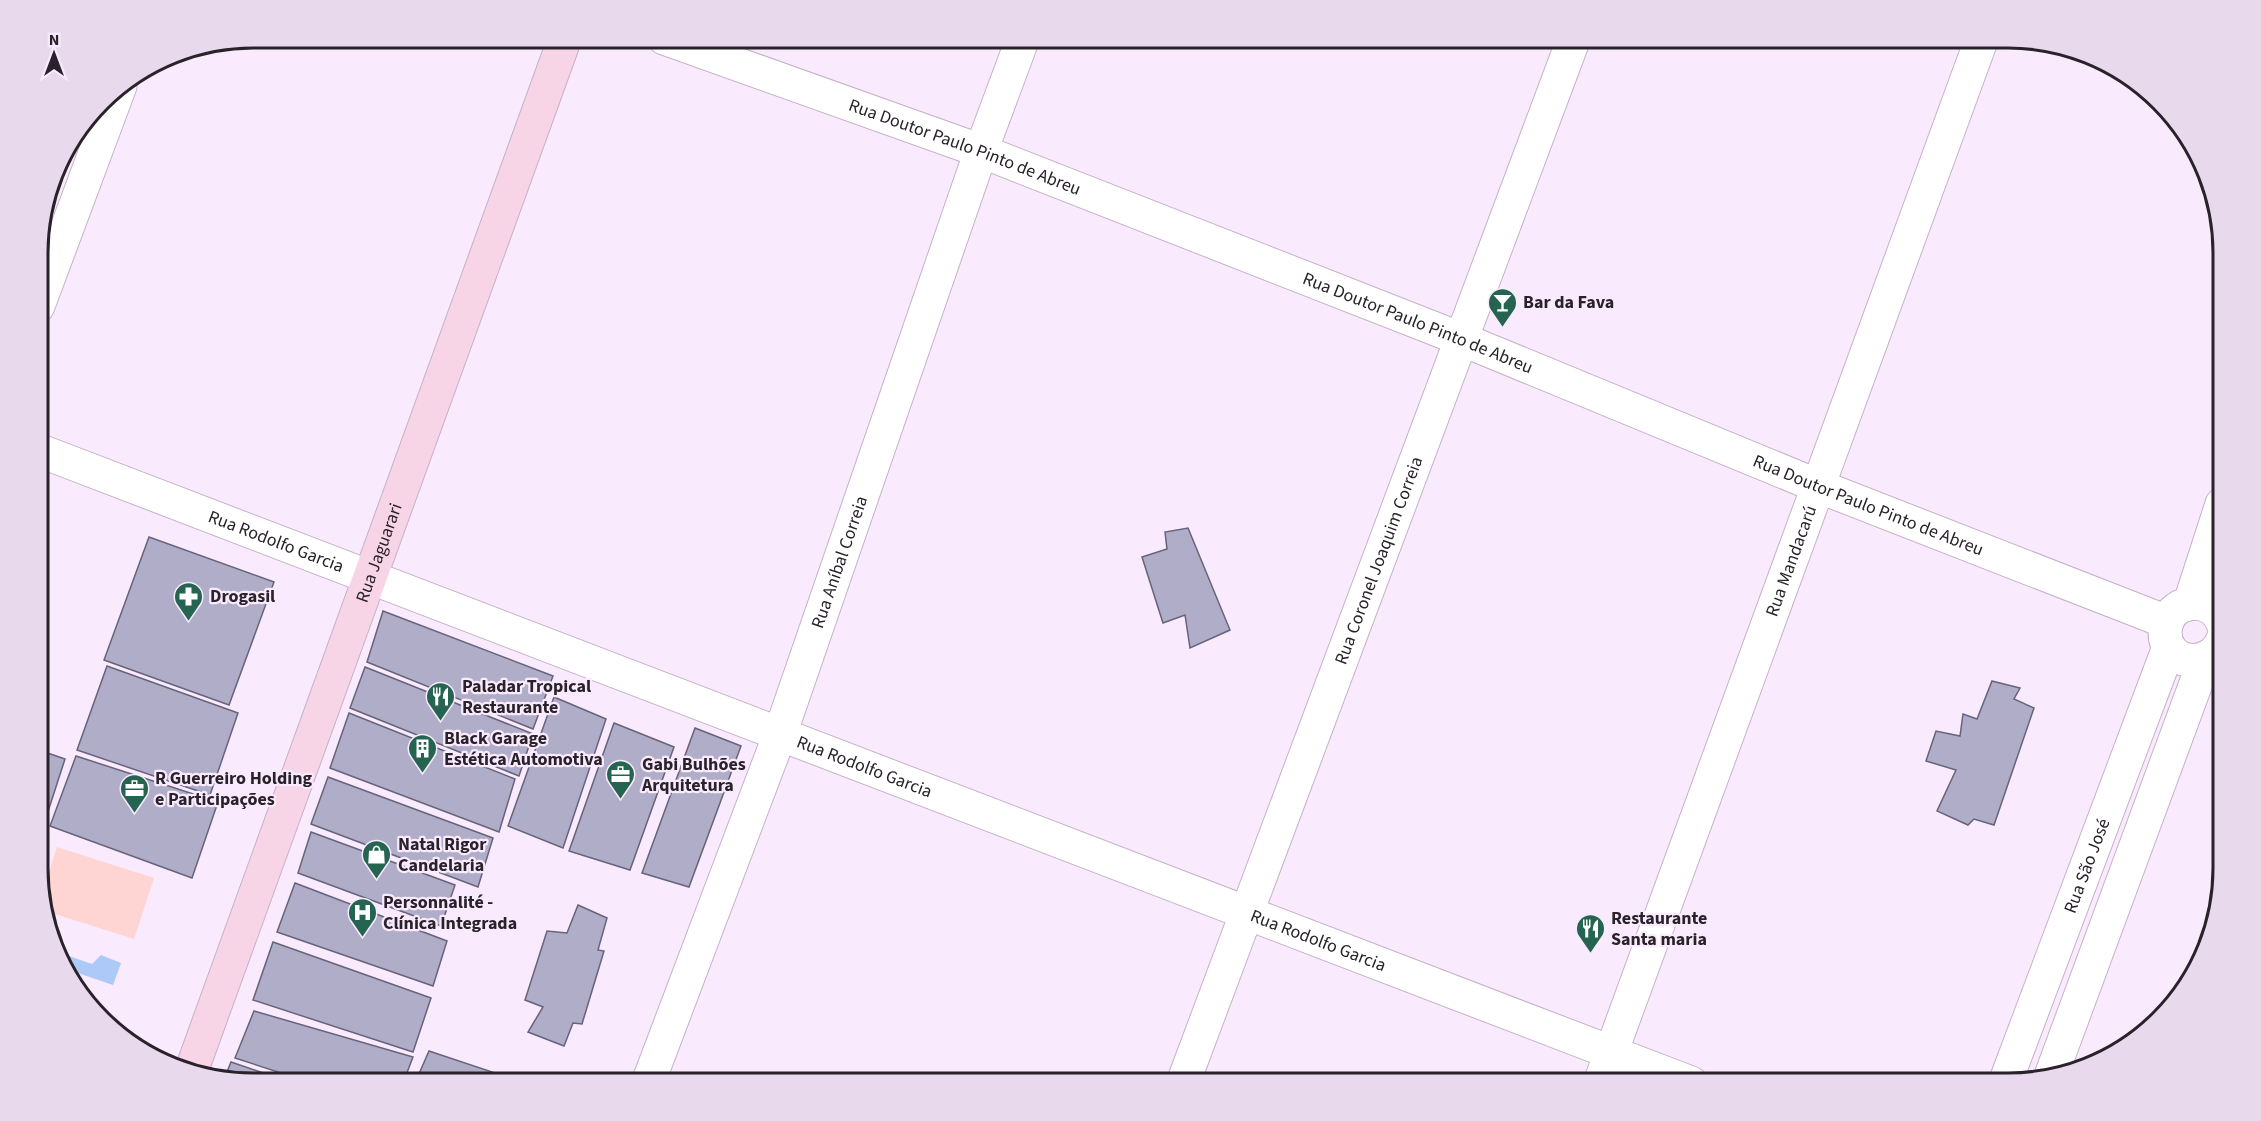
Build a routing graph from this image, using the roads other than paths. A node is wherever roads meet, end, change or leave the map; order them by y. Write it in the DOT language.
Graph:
graph roads {
  1 [pos="561,48"];
  2 [pos="692,48"];
  3 [pos="1019,48"];
  4 [pos="1570,48"];
  5 [pos="1978,48"];
  6 [pos="113,104"];
  7 [pos="981,151"];
  8 [pos="48,279"];
  9 [pos="1461,339"];
  10 [pos="48,454"];
  11 [pos="1818,486"];
  12 [pos="2213,529"];
  13 [pos="370,577"];
  14 [pos="2213,610"];
  15 [pos="2175,624"];
  16 [pos="2213,640"];
  17 [pos="2213,653"];
  18 [pos="780,734"];
  19 [pos="1247,913"];
  20 [pos="1612,1053"];
  21 [pos="194,1064"];
  22 [pos="2054,1067"];
  23 [pos="652,1073"];
  24 [pos="1187,1073"];
  25 [pos="1604,1073"];
  26 [pos="1665,1073"];
  27 [pos="2009,1073"];
  1 -- 13 [label="main road, Rua Jaguarari"];
  2 -- 7 [label="street, Rua Doutor Paulo Pinto de Abreu"];
  3 -- 7 [label="street, Rua Aníbal Correia"];
  4 -- 9 [label="street, Rua Coronel Joaquim Correia"];
  5 -- 11 [label="street, Rua Mandacarú"];
  6 -- 8 [label="street"];
  7 -- 9 [label="street, Rua Doutor Paulo Pinto de Abreu"];
  7 -- 18 [label="street, Rua Aníbal Correia"];
  9 -- 11 [label="street, Rua Doutor Paulo Pinto de Abreu"];
  9 -- 19 [label="street, Rua Coronel Joaquim Correia"];
  10 -- 13 [label="street, Rua Rodolfo Garcia"];
  11 -- 15 [label="street, Rua Doutor Paulo Pinto de Abreu"];
  11 -- 20 [label="street, Rua Mandacarú"];
  12 -- 15 [label="street, Rua São José"];
  13 -- 18 [label="street, Rua Rodolfo Garcia"];
  13 -- 21 [label="main road, Rua Jaguarari"];
  14 -- 15 [label="street"];
  15 -- 16 [label="street"];
  15 -- 27 [label="street, Rua São José"];
  17 -- 22 [label="street"];
  18 -- 19 [label="street, Rua Rodolfo Garcia"];
  18 -- 23 [label="street, Rua Aníbal Correia"];
  19 -- 20 [label="street, Rua Rodolfo Garcia"];
  19 -- 24 [label="street, Rua Coronel Joaquim Correia"];
  20 -- 25 [label="street, Rua Mandacarú"];
  20 -- 26 [label="street, Rua Rodolfo Garcia"];
}
